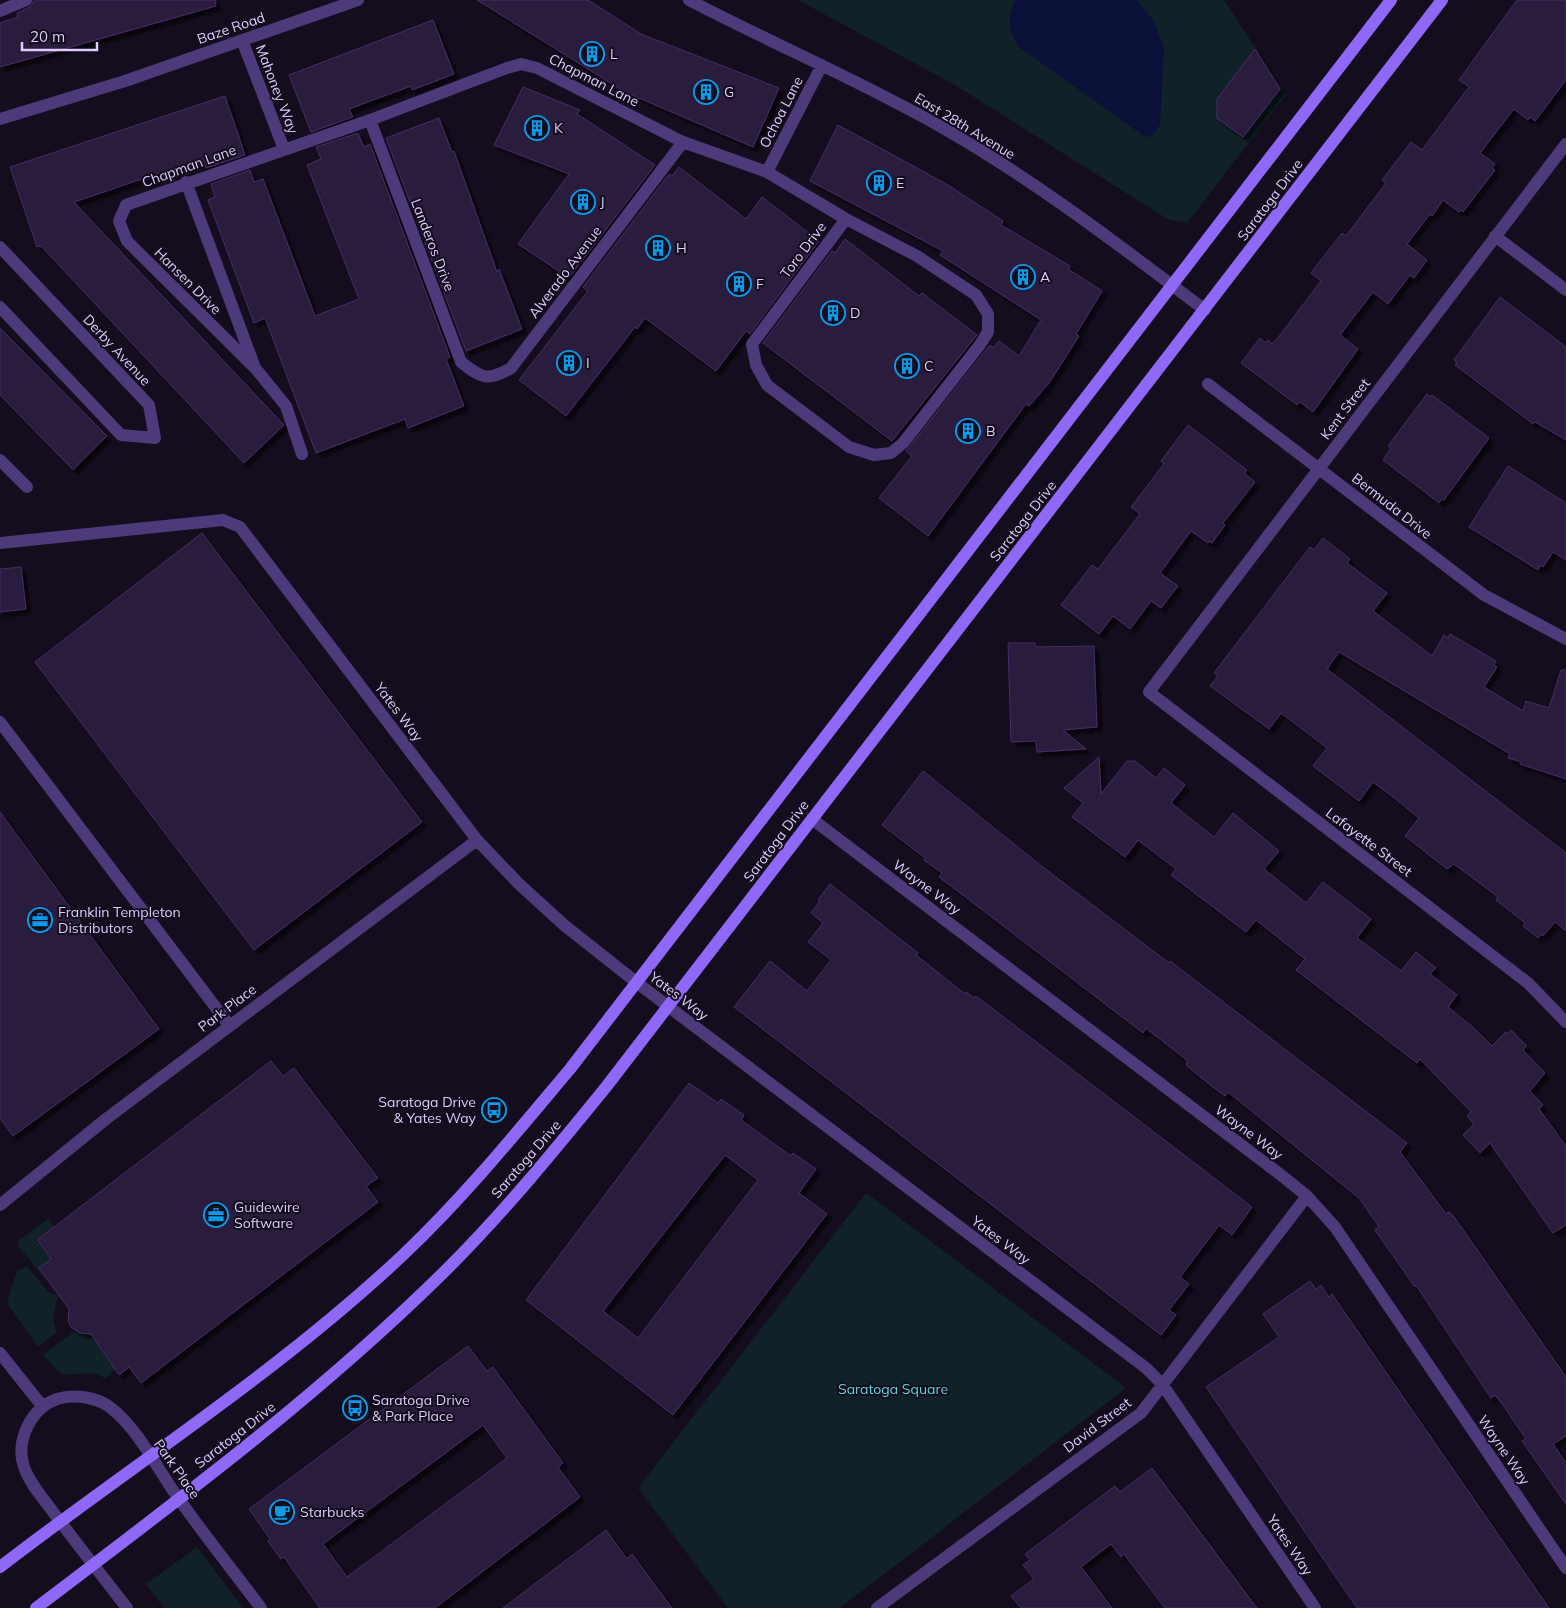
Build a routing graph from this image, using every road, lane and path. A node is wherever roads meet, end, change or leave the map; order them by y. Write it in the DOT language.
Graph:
graph roads {
  1 [pos="26,0"];
  2 [pos="358,0"];
  3 [pos="689,0"];
  4 [pos="1392,0"];
  5 [pos="1442,0"];
  6 [pos="0,11"];
  7 [pos="242,40"];
  8 [pos="822,65"];
  9 [pos="0,119"];
  10 [pos="370,120"];
  11 [pos="683,142"];
  12 [pos="1566,144"];
  13 [pos="284,149"];
  14 [pos="767,172"];
  15 [pos="186,182"];
  16 [pos="126,205"];
  17 [pos="846,219"];
  18 [pos="1495,236"];
  19 [pos="0,246"];
  20 [pos="1173,286"];
  21 [pos="1566,290"];
  22 [pos="0,306"];
  23 [pos="1205,310"];
  24 [pos="256,369"];
  25 [pos="477,375"];
  26 [pos="1208,384"];
  27 [pos="808,416"];
  28 [pos="302,454"];
  29 [pos="0,460"];
  30 [pos="1319,468"];
  31 [pos="27,487"];
  32 [pos="0,543"];
  33 [pos="1566,639"];
  34 [pos="1149,692"];
  35 [pos="0,722"];
  36 [pos="812,819"];
  37 [pos="477,840"];
  38 [pos="636,982"];
  39 [pos="668,1007"];
  40 [pos="1566,1022"];
  41 [pos="229,1025"];
  42 [pos="1307,1196"];
  43 [pos="0,1205"];
  44 [pos="0,1353"];
  45 [pos="1162,1384"];
  46 [pos="42,1407"];
  47 [pos="150,1456"];
  48 [pos="178,1498"];
  49 [pos="60,1521"];
  50 [pos="94,1564"];
  51 [pos="0,1567"];
  52 [pos="1566,1568"];
  53 [pos="36,1608"];
  54 [pos="127,1608"];
  55 [pos="261,1608"];
  56 [pos="877,1608"];
  57 [pos="1315,1608"];
  1 -- 6 [label="street"];
  2 -- 7 [label="street, Baze Road"];
  3 -- 8 [label="street, East 28th Avenue"];
  4 -- 20 [label="main road, Saratoga Drive"];
  5 -- 23 [label="main road, Saratoga Drive"];
  7 -- 9 [label="street, Baze Road"];
  7 -- 13 [label="street, Mahoney Way"];
  8 -- 14 [label="street, Ochoa Lane"];
  8 -- 20 [label="street, East 28th Avenue"];
  10 -- 11 [label="street, Chapman Lane"];
  10 -- 13 [label="street, Chapman Lane"];
  10 -- 25 [label="street, Landeros Drive"];
  11 -- 14 [label="street, Chapman Lane"];
  11 -- 25 [label="street, Alverado Avenue"];
  12 -- 18 [label="street, Kent Street"];
  13 -- 15 [label="street, Chapman Lane"];
  14 -- 17 [label="street, Chapman Lane"];
  15 -- 16 [label="street, Chapman Lane"];
  15 -- 24 [label="street, Hansen Drive"];
  16 -- 24 [label="street, Hansen Drive"];
  17 -- 27 [label="street, Toro Drive"];
  17 -- 27 [label="street, Chapman Lane"];
  18 -- 21 [label="street"];
  18 -- 30 [label="street, Kent Street"];
  19 -- 22 [label="street, Derby Avenue"];
  20 -- 23 [label="street, East 28th Avenue"];
  20 -- 38 [label="main road, Saratoga Drive"];
  23 -- 36 [label="main road, Saratoga Drive"];
  24 -- 28 [label="street, Hansen Drive"];
  26 -- 30 [label="street, Bermuda Drive"];
  29 -- 31 [label="street"];
  30 -- 33 [label="street, Bermuda Drive"];
  30 -- 34 [label="street, Kent Street"];
  32 -- 37 [label="street, Yates Way"];
  34 -- 40 [label="street, Lafayette Street"];
  35 -- 41 [label="street"];
  36 -- 39 [label="main road, Saratoga Drive"];
  36 -- 42 [label="street, Wayne Way"];
  37 -- 38 [label="street, Yates Way"];
  37 -- 41 [label="street, Park Place"];
  38 -- 39 [label="street, Yates Way"];
  38 -- 47 [label="main road, Saratoga Drive"];
  39 -- 45 [label="street, Yates Way"];
  39 -- 48 [label="main road, Saratoga Drive"];
  41 -- 43 [label="street, Park Place"];
  42 -- 45 [label="street, David Street"];
  42 -- 52 [label="street, Wayne Way"];
  44 -- 46 [label="street"];
  45 -- 56 [label="street, David Street"];
  45 -- 57 [label="street, Yates Way"];
  46 -- 47 [label="street, Park Place"];
  46 -- 49 [label="street"];
  47 -- 48 [label="street, Park Place"];
  47 -- 49 [label="main road, Saratoga Drive"];
  48 -- 50 [label="main road, Saratoga Drive"];
  48 -- 55 [label="street, Park Place"];
  49 -- 50 [label="street"];
  49 -- 51 [label="main road, Saratoga Drive"];
  50 -- 53 [label="main road, Saratoga Drive"];
  50 -- 54 [label="street"];
}
